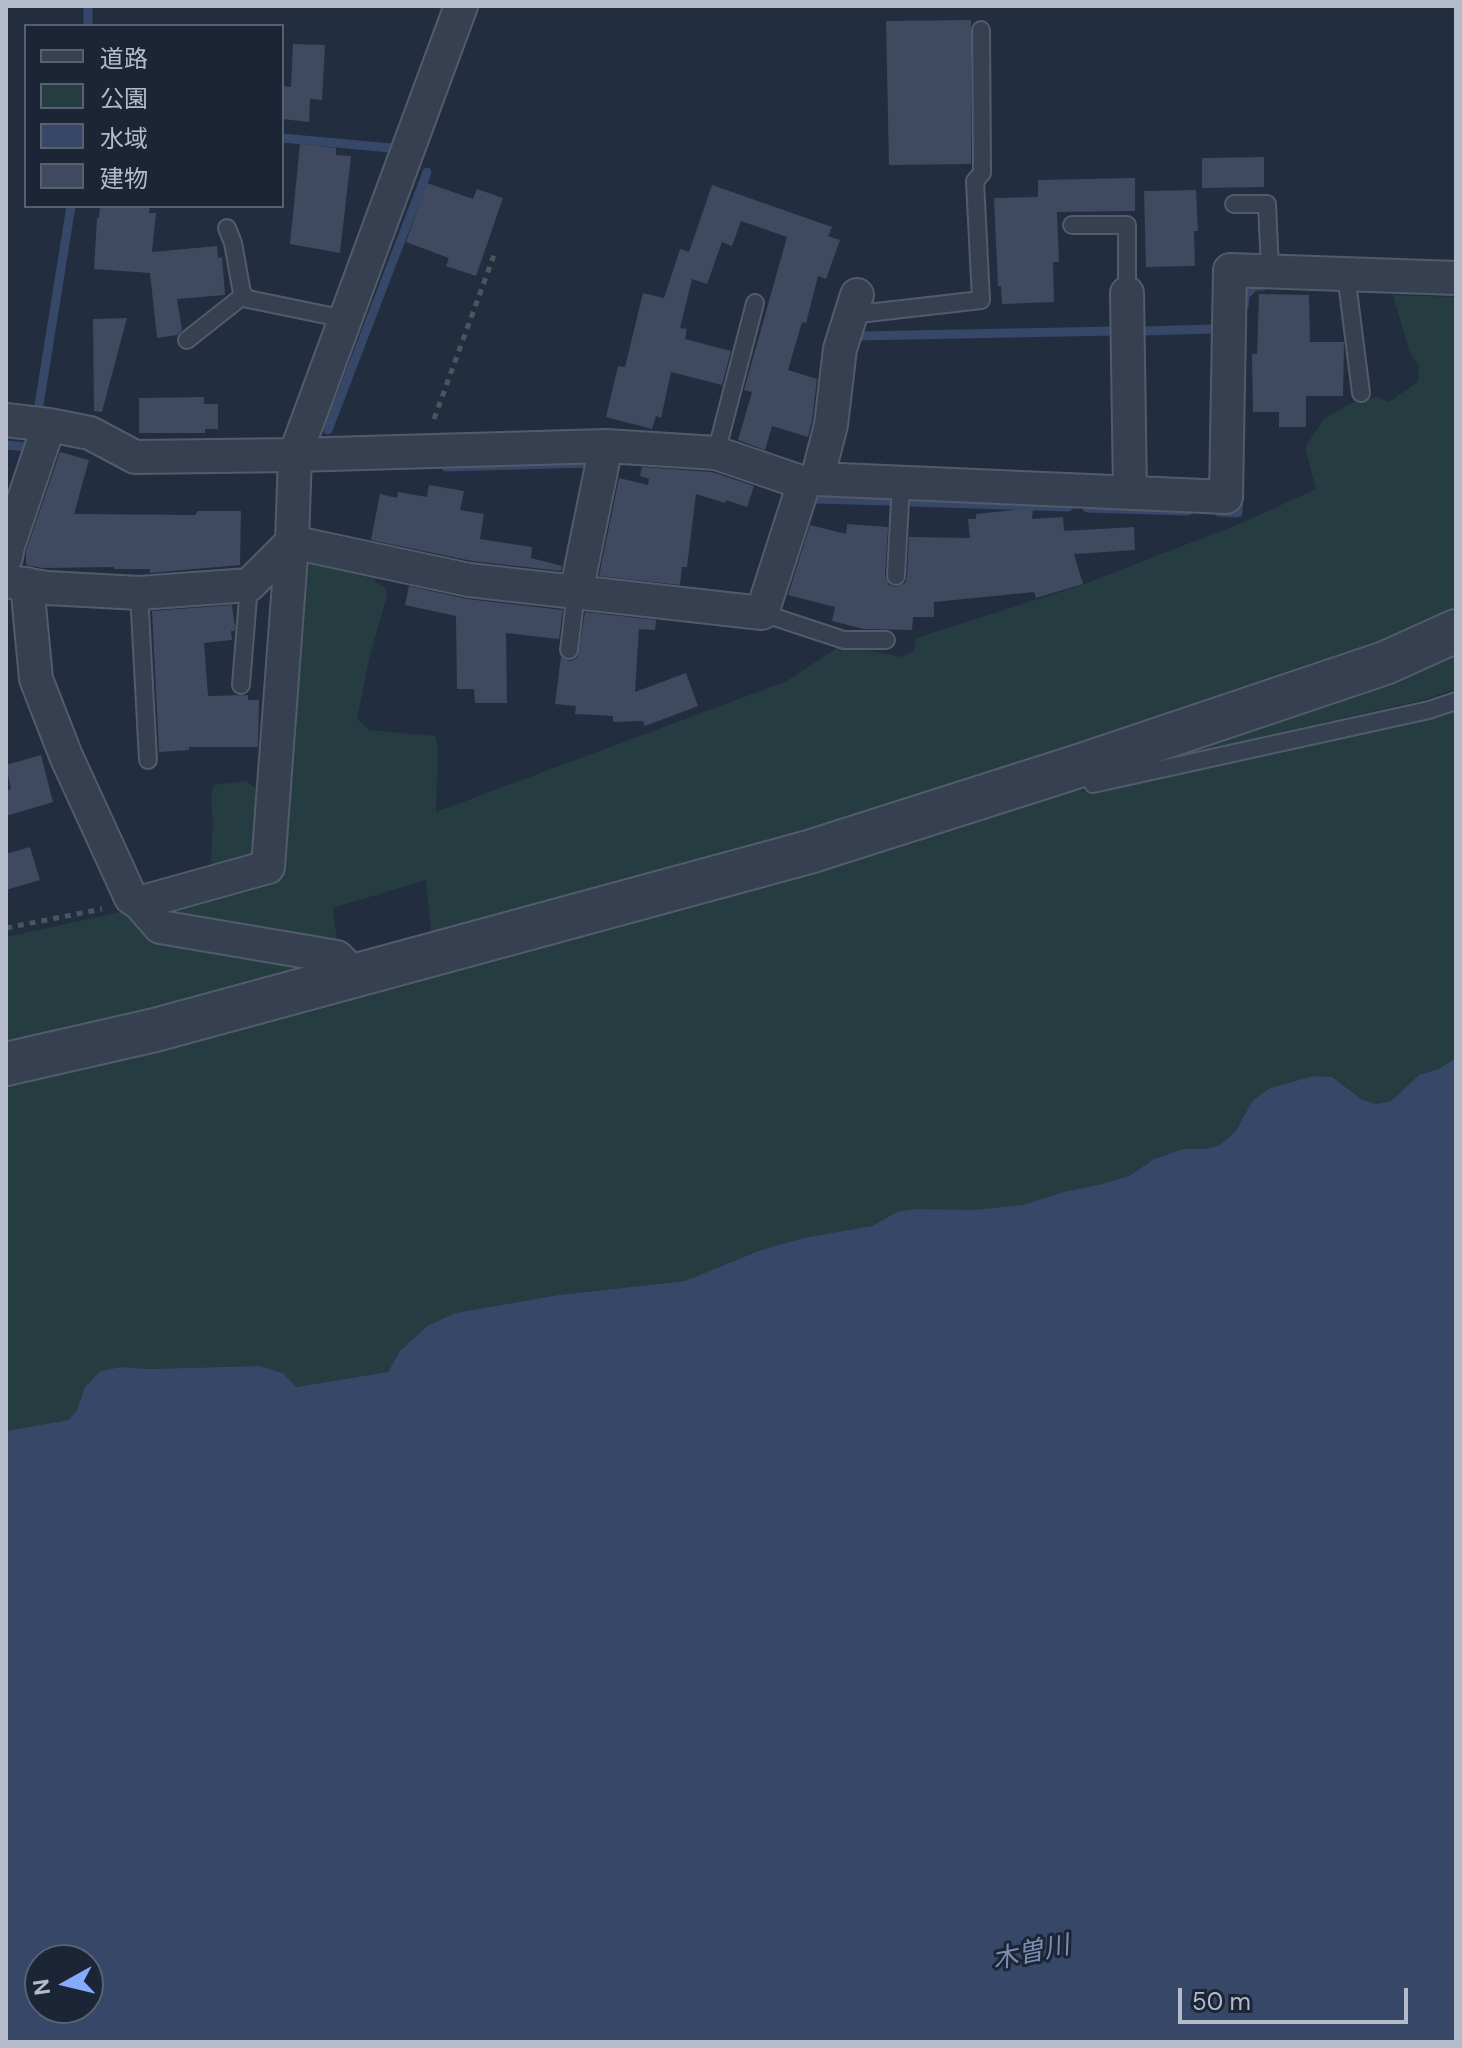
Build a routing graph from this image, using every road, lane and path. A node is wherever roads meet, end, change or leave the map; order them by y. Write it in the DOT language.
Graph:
graph roads {
  1 [pos="461,6"];
  2 [pos="981,30"];
  3 [pos="1234,204"];
  4 [pos="1072,225"];
  5 [pos="227,228"];
  6 [pos="494,255"];
  7 [pos="1270,270"];
  8 [pos="1346,274"];
  9 [pos="1456,278"];
  10 [pos="1127,293"];
  11 [pos="244,295"];
  12 [pos="755,303"];
  13 [pos="854,305"];
  14 [pos="345,319"];
  15 [pos="187,340"];
  16 [pos="1361,393"];
  17 [pos="6,420"];
  18 [pos="49,425"];
  19 [pos="606,446"];
  20 [pos="423,451"];
  21 [pos="716,453"];
  22 [pos="295,455"];
  23 [pos="811,481"];
  24 [pos="901,483"];
  25 [pos="1130,493"];
  26 [pos="292,542"];
  27 [pos="6,557"];
  28 [pos="896,576"];
  29 [pos="17,582"];
  30 [pos="249,585"];
  31 [pos="139,593"];
  32 [pos="576,593"];
  33 [pos="762,613"];
  34 [pos="1456,631"];
  35 [pos="886,640"];
  36 [pos="569,650"];
  37 [pos="241,685"];
  38 [pos="1456,701"];
  39 [pos="148,760"];
  40 [pos="1082,765"];
  41 [pos="139,903"];
  42 [pos="6,928"];
  43 [pos="356,976"];
  44 [pos="6,1064"];
  1 -- 14 [label="street"];
  2 -- 13 [label="lane"];
  3 -- 7 [label="lane"];
  4 -- 10 [label="lane"];
  5 -- 11 [label="lane"];
  6 -- 20 [label="path"];
  7 -- 8 [label="street"];
  7 -- 25 [label="street"];
  8 -- 9 [label="street"];
  8 -- 16 [label="lane"];
  10 -- 25 [label="street"];
  11 -- 14 [label="lane"];
  11 -- 15 [label="lane"];
  12 -- 21 [label="lane"];
  13 -- 23 [label="street"];
  14 -- 22 [label="street"];
  17 -- 18 [label="street"];
  18 -- 22 [label="street"];
  18 -- 27 [label="street"];
  19 -- 20 [label="street"];
  19 -- 21 [label="street"];
  19 -- 32 [label="street"];
  20 -- 22 [label="street"];
  21 -- 23 [label="street"];
  22 -- 26 [label="street"];
  23 -- 24 [label="street"];
  23 -- 33 [label="street"];
  24 -- 25 [label="street"];
  24 -- 28 [label="lane"];
  26 -- 30 [label="street"];
  26 -- 32 [label="street"];
  26 -- 41 [label="street"];
  29 -- 31 [label="street"];
  29 -- 41 [label="street"];
  30 -- 31 [label="street"];
  30 -- 37 [label="lane"];
  31 -- 39 [label="lane"];
  32 -- 33 [label="street"];
  32 -- 36 [label="lane"];
  33 -- 35 [label="lane"];
  34 -- 40 [label="street"];
  38 -- 40 [label="lane"];
  40 -- 43 [label="street"];
  41 -- 42 [label="path"];
  41 -- 43 [label="street"];
  43 -- 44 [label="street"];
}
